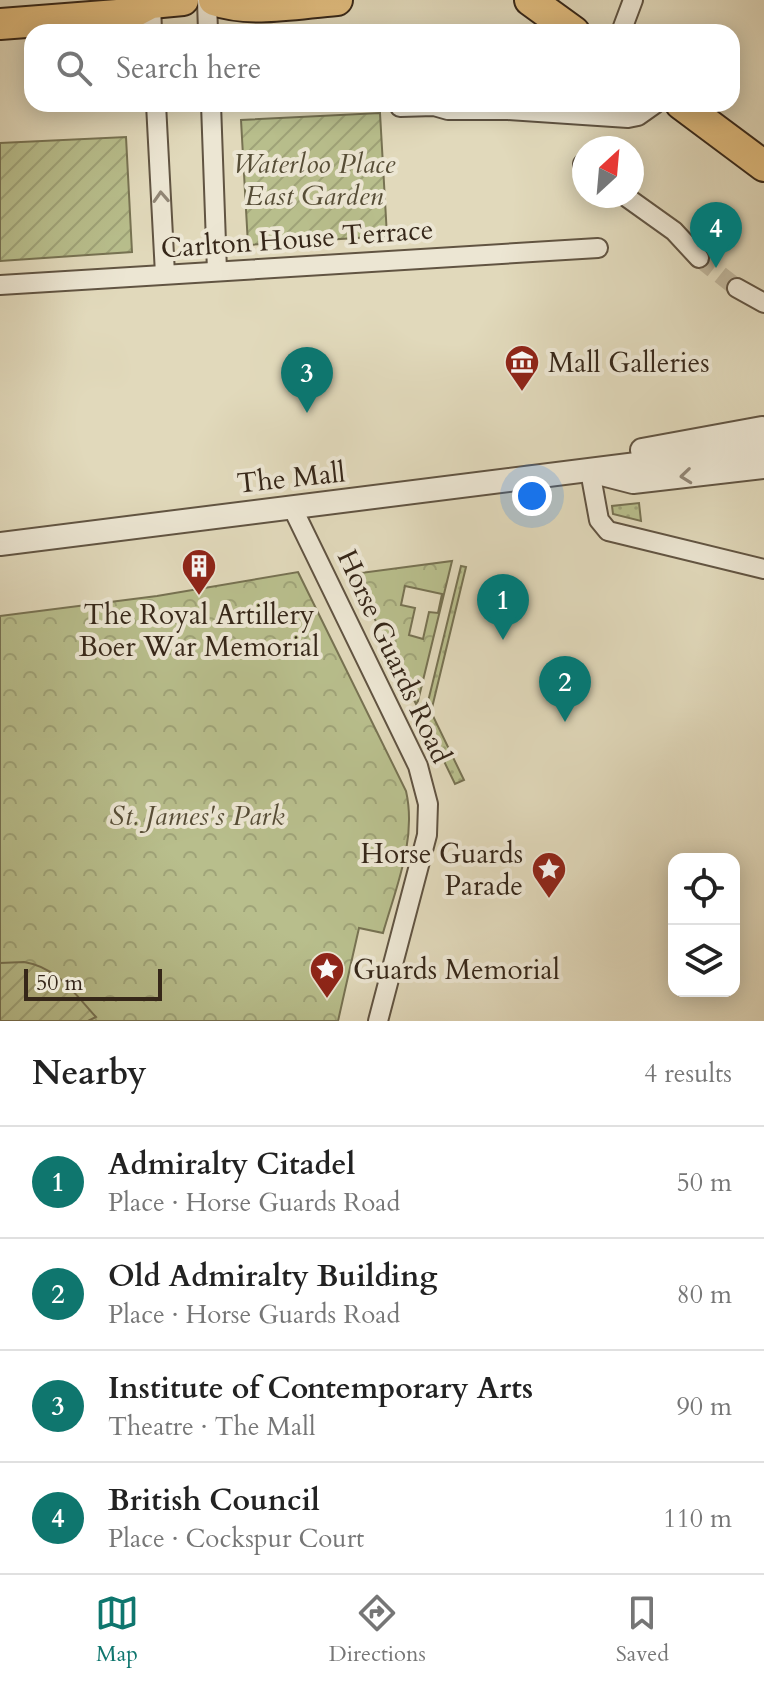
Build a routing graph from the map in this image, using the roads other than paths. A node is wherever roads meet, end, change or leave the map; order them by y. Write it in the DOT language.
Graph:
graph roads {
  1 [pos="62,0"];
  2 [pos="183,0"];
  3 [pos="207,0"];
  4 [pos="214,0"];
  5 [pos="337,0"];
  6 [pos="530,0"];
  7 [pos="633,0"];
  8 [pos="0,5"];
  9 [pos="149,9"];
  10 [pos="0,24"];
  11 [pos="208,24"];
  12 [pos="563,24"];
  13 [pos="624,24"];
  14 [pos="156,112"];
  15 [pos="211,112"];
  16 [pos="538,112"];
  17 [pos="644,112"];
  18 [pos="692,112"];
  19 [pos="764,166"];
  20 [pos="642,208"];
  21 [pos="598,248"];
  22 [pos="699,258"];
  23 [pos="217,271"];
  24 [pos="165,274"];
  25 [pos="0,285"];
  26 [pos="737,288"];
  27 [pos="762,297"];
  28 [pos="763,438"];
  29 [pos="764,467"];
  30 [pos="590,471"];
  31 [pos="292,507"];
  32 [pos="0,544"];
  33 [pos="764,569"];
  34 [pos="378,1021"];
  1 -- 8 [label="main road"];
  2 -- 9 [label="main road"];
  3 -- 11 [label="street"];
  4 -- 5 [label="main road"];
  6 -- 12 [label="main road"];
  7 -- 13 [label="street"];
  9 -- 10 [label="main road"];
  24 -- 14 [label="street, one-way"];
  15 -- 23 [label="street"];
  16 -- 17 [label="street"];
  18 -- 19 [label="main road"];
  20 -- 22 [label="street"];
  21 -- 23 [label="street, Carlton House Terrace"];
  23 -- 24 [label="street, Carlton House Terrace"];
  24 -- 25 [label="street, Carlton House Terrace"];
  26 -- 27 [label="street"];
  28 -- 30 [label="street, The Mall"];
  29 -- 30 [label="street, The Mall, one-way"];
  30 -- 31 [label="street, The Mall"];
  30 -- 33 [label="street"];
  31 -- 32 [label="street, The Mall"];
  31 -- 34 [label="street, Horse Guards Road"];
}
